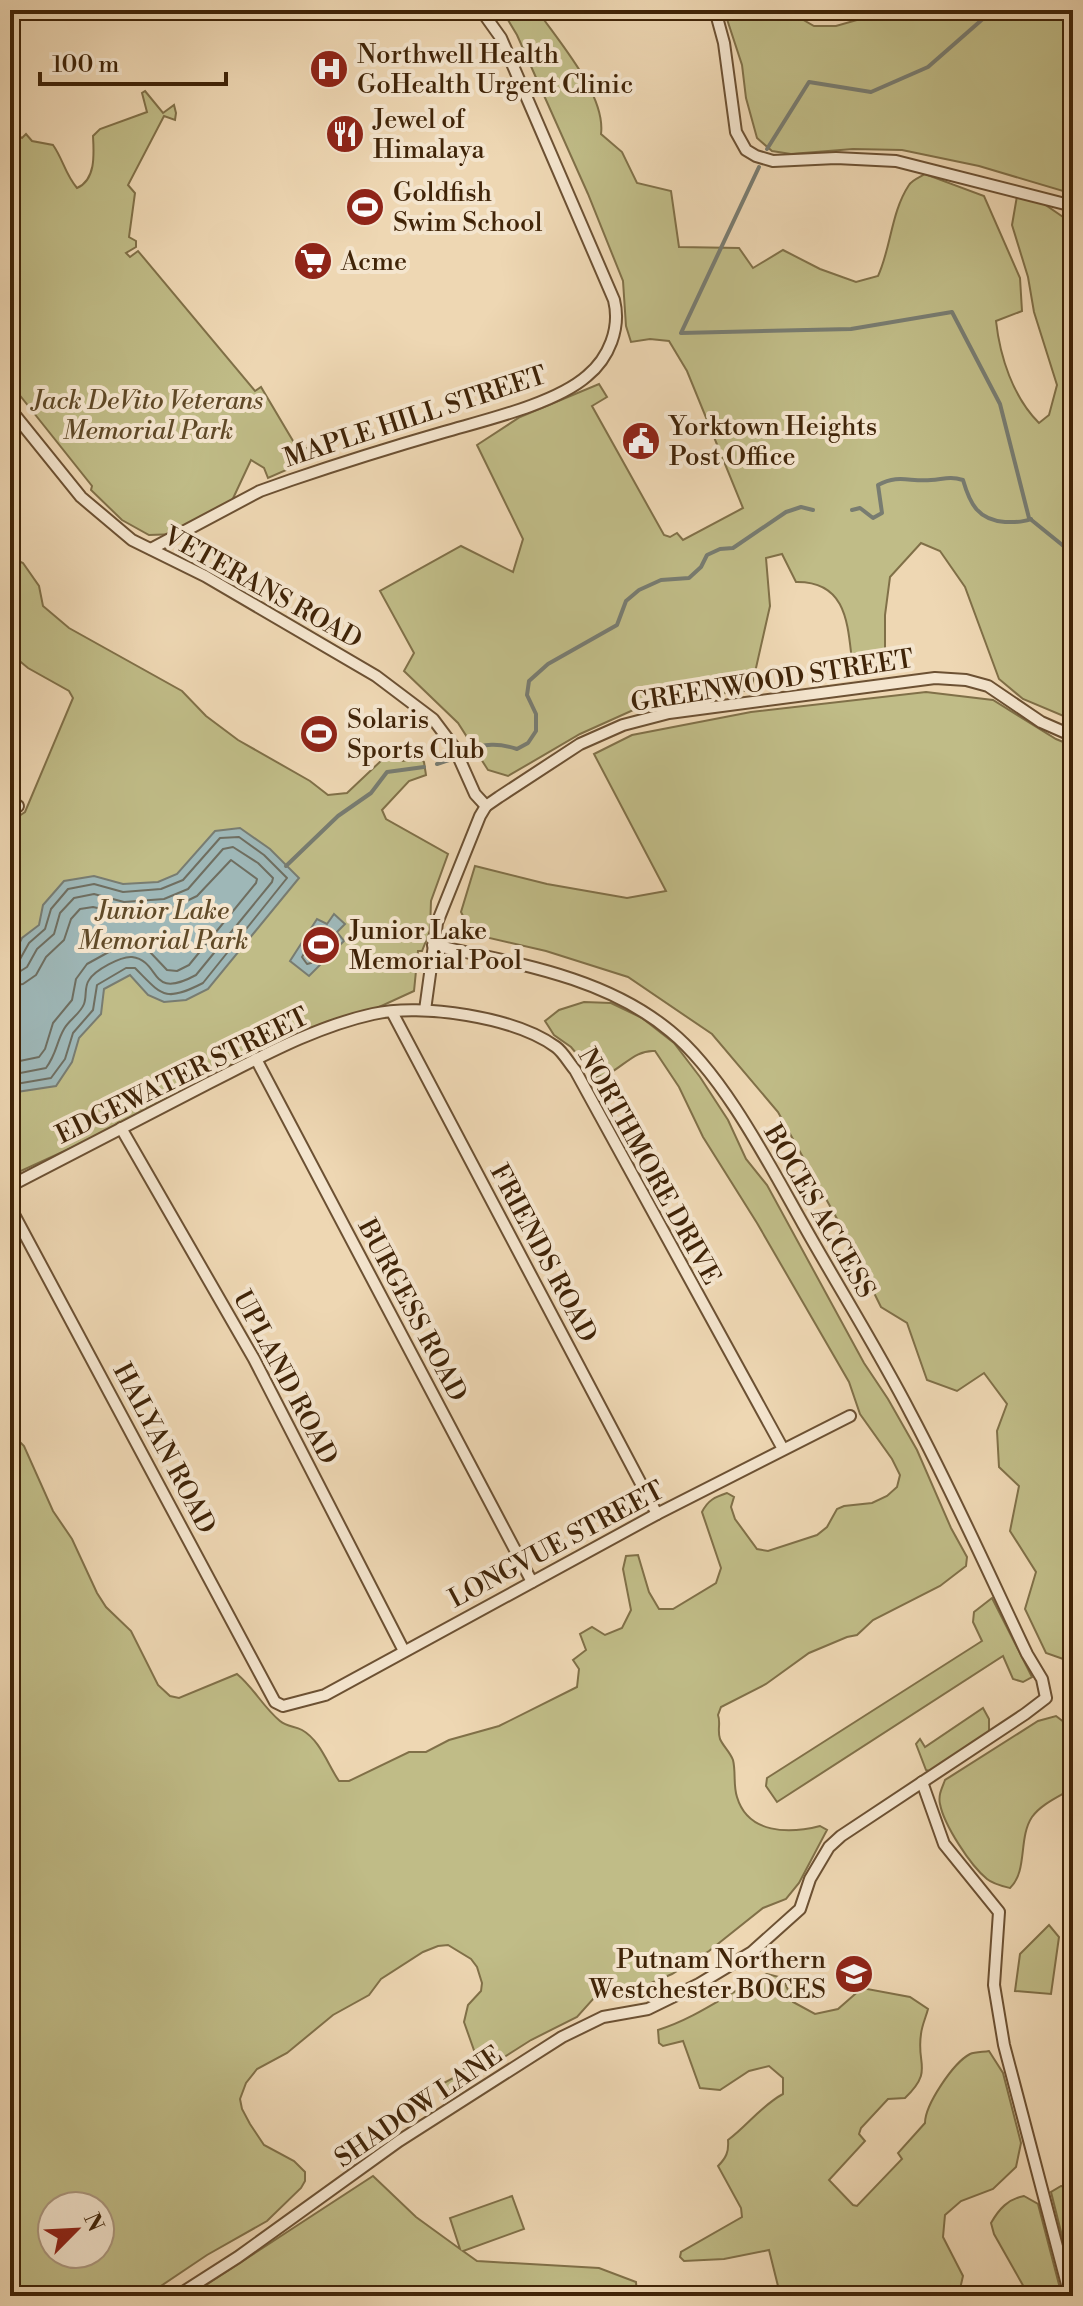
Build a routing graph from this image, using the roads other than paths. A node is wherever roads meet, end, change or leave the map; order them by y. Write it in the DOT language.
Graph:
graph roads {
  1 [pos="481,10"];
  2 [pos="715,10"];
  3 [pos="1073,206"];
  4 [pos="10,409"];
  5 [pos="151,549"];
  6 [pos="1073,736"];
  7 [pos="486,806"];
  8 [pos="433,945"];
  9 [pos="425,1010"];
  10 [pos="392,1012"];
  11 [pos="256,1059"];
  12 [pos="121,1128"];
  13 [pos="10,1186"];
  14 [pos="10,1207"];
  15 [pos="850,1416"];
  16 [pos="783,1449"];
  17 [pos="657,1514"];
  18 [pos="532,1582"];
  19 [pos="404,1651"];
  20 [pos="283,1706"];
  21 [pos="922,1782"];
  22 [pos="177,2296"];
  23 [pos="1070,2296"];
  1 -- 5 [label="street, MAPLE HILL STREET"];
  2 -- 3 [label="street"];
  4 -- 5 [label="street, VETERANS ROAD"];
  5 -- 7 [label="street, VETERANS ROAD"];
  6 -- 7 [label="street, GREENWOOD STREET"];
  7 -- 8 [label="street"];
  8 -- 9 [label="street"];
  8 -- 21 [label="street, BOCES ACCESS"];
  9 -- 10 [label="street, EDGEWATER STREET"];
  9 -- 16 [label="street, NORTHMORE DRIVE"];
  10 -- 11 [label="street, EDGEWATER STREET"];
  10 -- 17 [label="street, FRIENDS ROAD"];
  11 -- 12 [label="street, EDGEWATER STREET"];
  11 -- 18 [label="street, BURGESS ROAD"];
  12 -- 13 [label="street, EDGEWATER STREET"];
  12 -- 19 [label="street, UPLAND ROAD"];
  14 -- 20 [label="street, HALYAN ROAD"];
  15 -- 16 [label="street, LONGVUE STREET"];
  16 -- 17 [label="street, LONGVUE STREET"];
  17 -- 18 [label="street, LONGVUE STREET"];
  18 -- 19 [label="street, LONGVUE STREET"];
  19 -- 20 [label="street, LONGVUE STREET"];
  21 -- 22 [label="street, SHADOW LANE"];
  21 -- 23 [label="street"];
}
